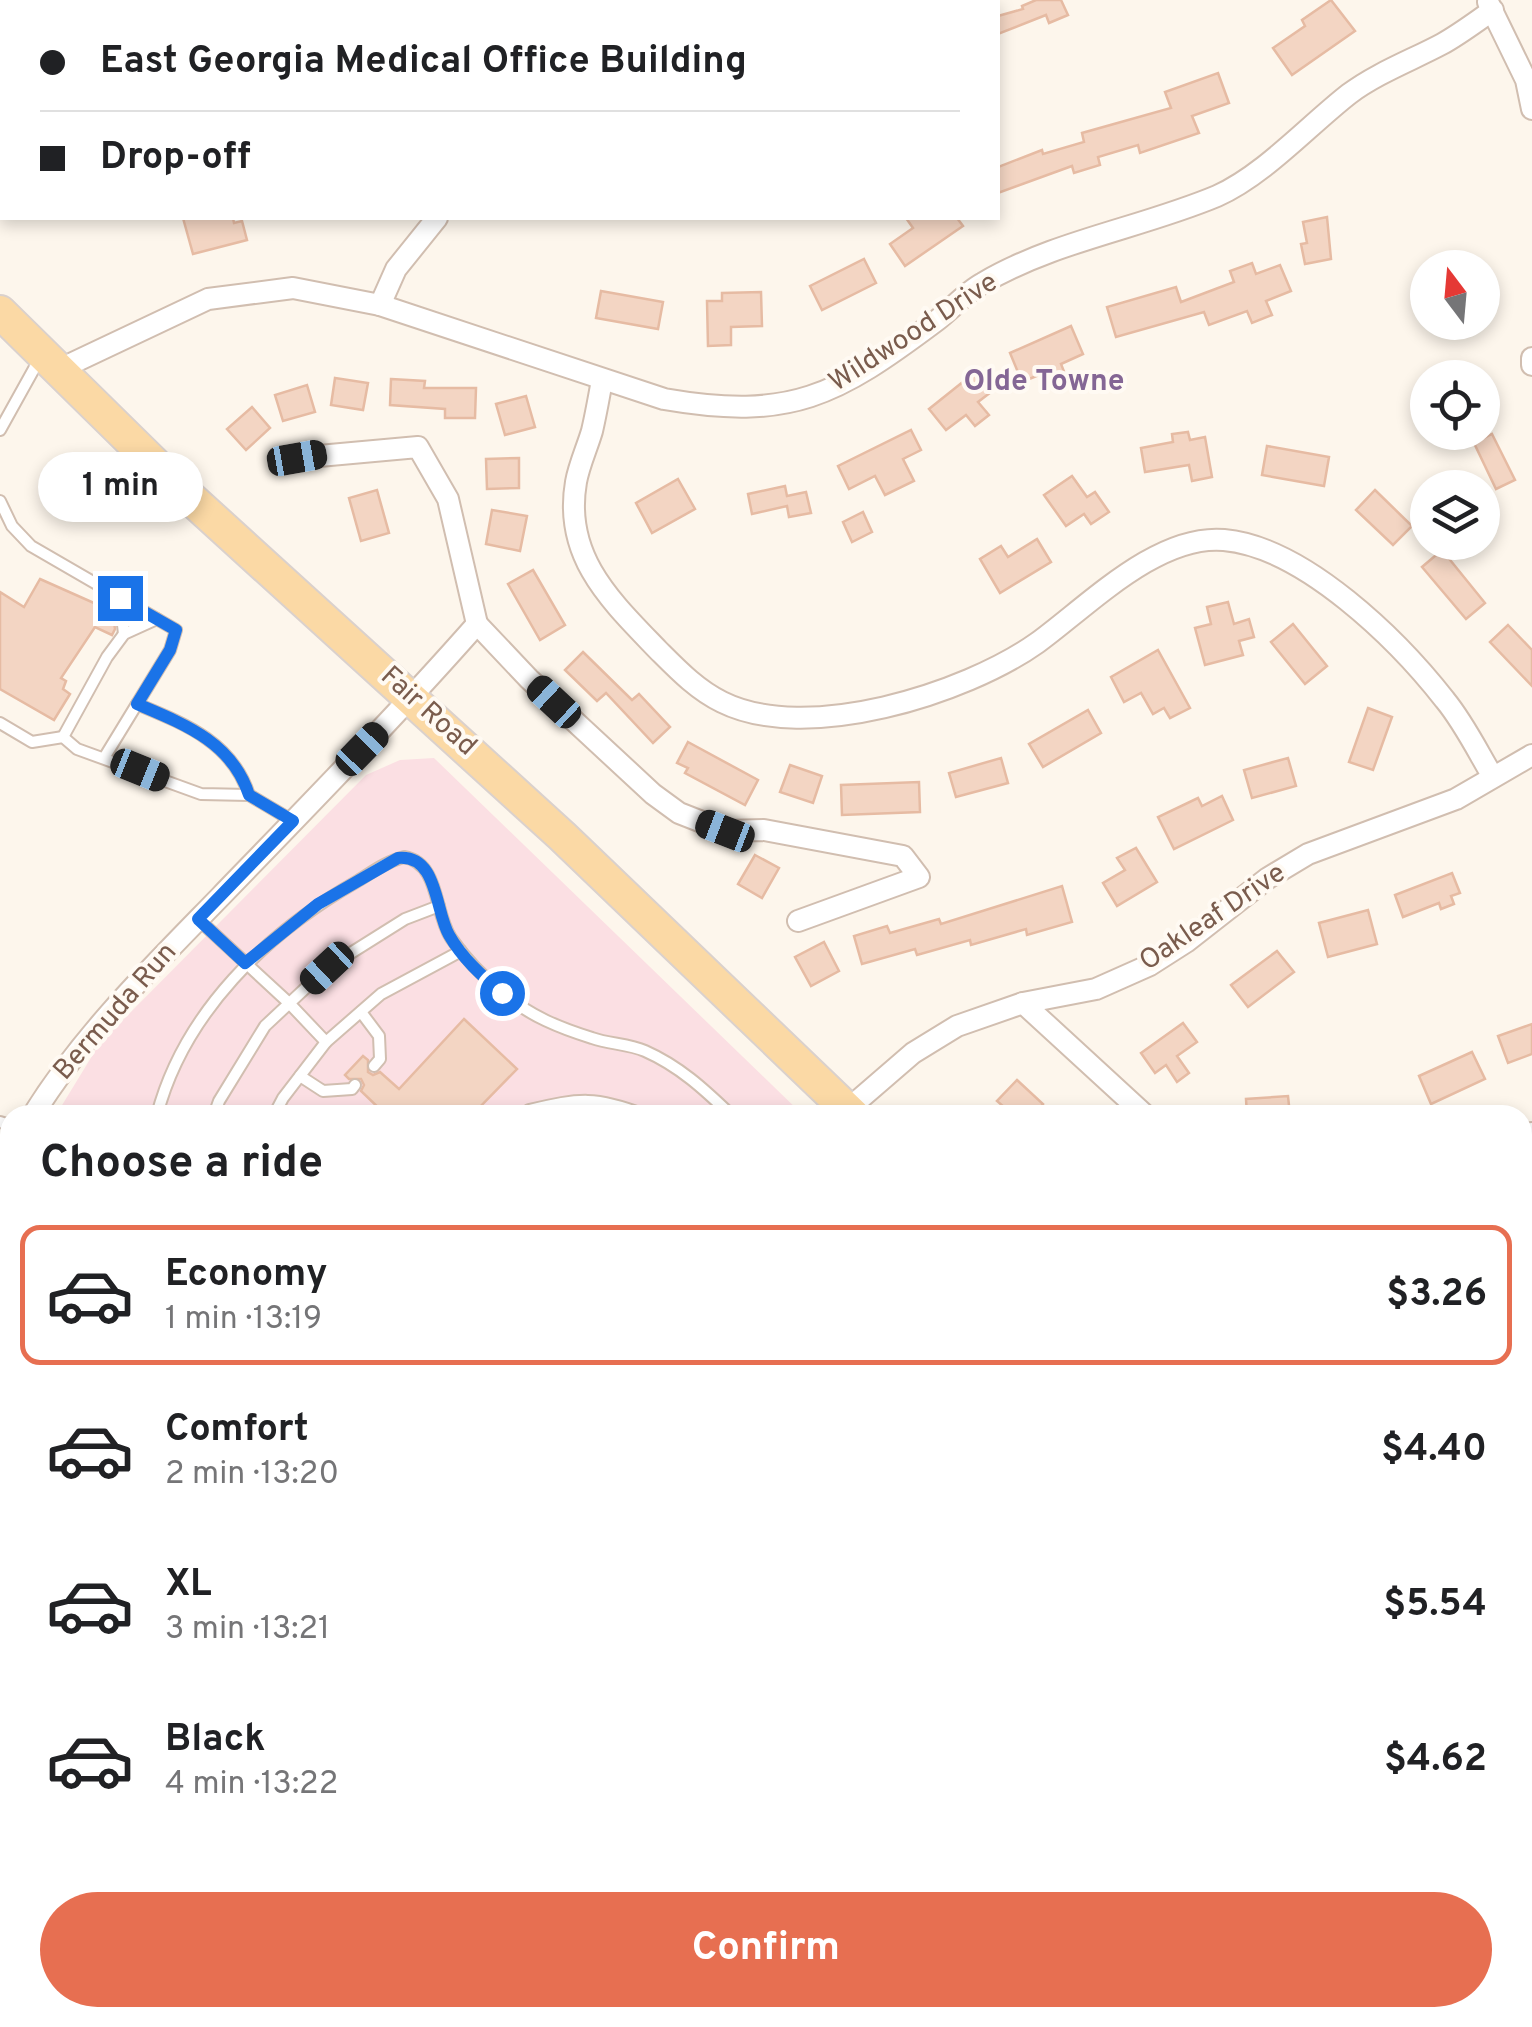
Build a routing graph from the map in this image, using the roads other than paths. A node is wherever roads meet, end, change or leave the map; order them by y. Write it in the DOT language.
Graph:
graph roads {
  1 [pos="1490,5"];
  2 [pos="1532,109"];
  3 [pos="435,220"];
  4 [pos="380,305"];
  5 [pos="0,312"];
  6 [pos="52,361"];
  7 [pos="602,380"];
  8 [pos="0,430"];
  9 [pos="297,458"];
  10 [pos="0,501"];
  11 [pos="120,598"];
  12 [pos="157,619"];
  13 [pos="477,624"];
  14 [pos="124,634"];
  15 [pos="412,698"];
  16 [pos="137,704"];
  17 [pos="0,723"];
  18 [pos="63,737"];
  19 [pos="1532,756"];
  20 [pos="104,758"];
  21 [pos="1493,777"];
  22 [pos="249,795"];
  23 [pos="293,821"];
  24 [pos="439,906"];
  25 [pos="198,919"];
  26 [pos="798,922"];
  27 [pos="461,951"];
  28 [pos="245,963"];
  29 [pos="289,1003"];
  30 [pos="1023,1004"];
  31 [pos="361,1012"];
  32 [pos="326,1042"];
  33 [pos="374,1066"];
  34 [pos="300,1076"];
  35 [pos="355,1086"];
  36 [pos="39,1105"];
  37 [pos="159,1105"];
  38 [pos="218,1105"];
  39 [pos="281,1105"];
  40 [pos="549,1105"];
  41 [pos="619,1105"];
  42 [pos="720,1105"];
  43 [pos="839,1105"];
  44 [pos="856,1105"];
  45 [pos="1134,1105"];
  1 -- 2 [label="street"];
  1 -- 7 [label="street, Wildwood Drive"];
  3 -- 4 [label="street"];
  4 -- 6 [label="street, Wildwood Drive"];
  4 -- 7 [label="street, Wildwood Drive"];
  5 -- 6 [label="main road, Fair Road"];
  6 -- 8 [label="lane"];
  6 -- 15 [label="main road, Fair Road"];
  7 -- 21 [label="street"];
  9 -- 13 [label="street"];
  10 -- 11 [label="lane"];
  11 -- 12 [label="lane"];
  11 -- 14 [label="lane"];
  12 -- 14 [label="lane"];
  12 -- 16 [label="lane"];
  13 -- 15 [label="street, Bermuda Run"];
  13 -- 26 [label="street"];
  14 -- 18 [label="lane"];
  15 -- 23 [label="street, Bermuda Run"];
  15 -- 43 [label="main road, Fair Road"];
  16 -- 20 [label="lane"];
  16 -- 22 [label="lane"];
  17 -- 18 [label="lane"];
  18 -- 20 [label="lane"];
  19 -- 21 [label="street, Oakleaf Drive"];
  20 -- 22 [label="lane"];
  21 -- 30 [label="street, Oakleaf Drive"];
  22 -- 23 [label="lane"];
  23 -- 25 [label="street, Bermuda Run"];
  24 -- 27 [label="lane"];
  24 -- 28 [label="lane"];
  24 -- 29 [label="lane"];
  25 -- 28 [label="lane"];
  25 -- 36 [label="street, Bermuda Run"];
  27 -- 31 [label="lane"];
  27 -- 42 [label="lane"];
  28 -- 29 [label="lane"];
  28 -- 37 [label="lane"];
  29 -- 32 [label="lane"];
  29 -- 38 [label="lane"];
  30 -- 44 [label="street, Oakleaf Drive"];
  30 -- 45 [label="street"];
  31 -- 32 [label="lane"];
  31 -- 33 [label="lane"];
  32 -- 34 [label="lane"];
  34 -- 35 [label="lane"];
  34 -- 39 [label="lane"];
  40 -- 41 [label="lane"];
}
